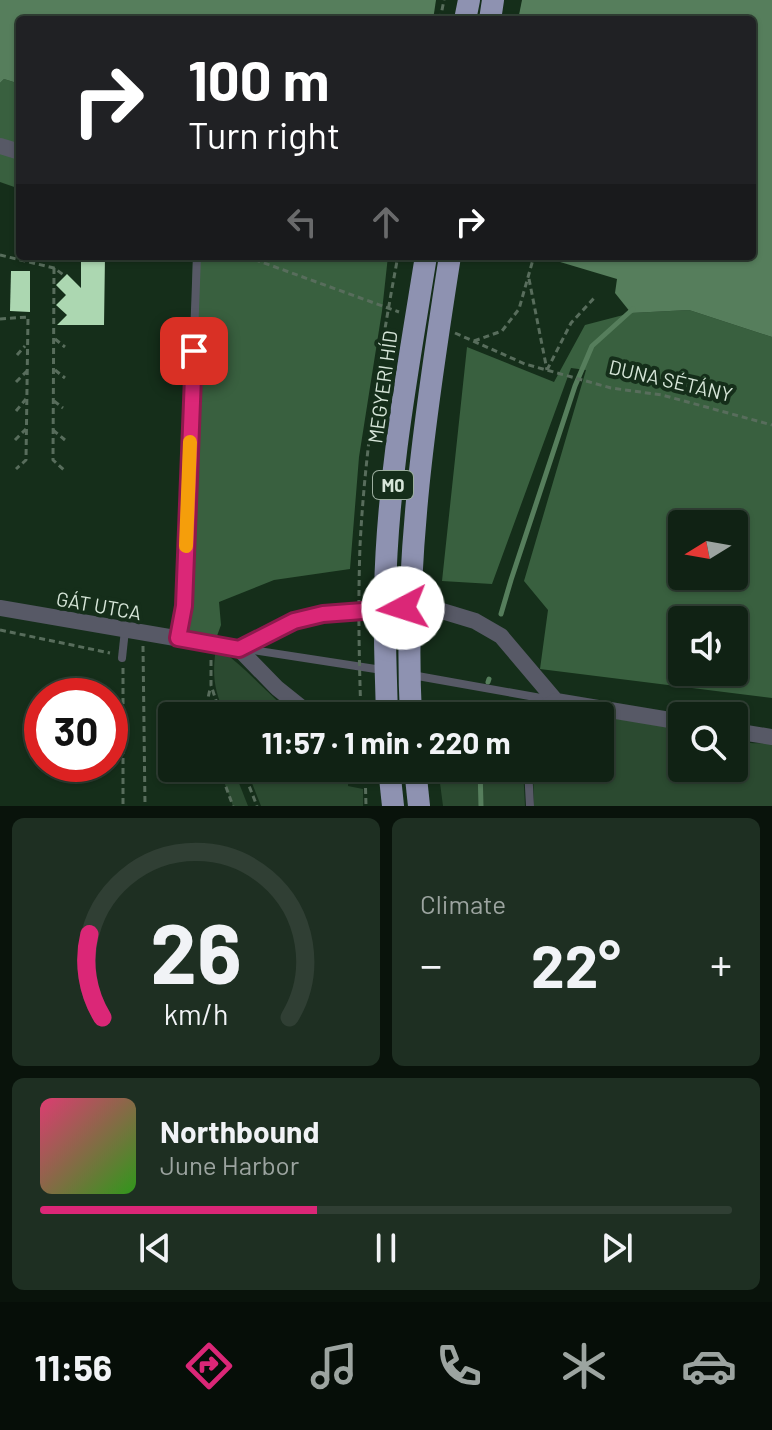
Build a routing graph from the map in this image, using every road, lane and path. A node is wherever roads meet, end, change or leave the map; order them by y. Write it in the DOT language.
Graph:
graph roads {
  1 [pos="21,260"];
  2 [pos="197,260"];
  3 [pos="397,260"];
  4 [pos="425,260"];
  5 [pos="449,260"];
  6 [pos="533,260"];
  7 [pos="54,268"];
  8 [pos="65,276"];
  9 [pos="528,276"];
  10 [pos="596,296"];
  11 [pos="0,319"];
  12 [pos="54,338"];
  13 [pos="474,341"];
  14 [pos="27,345"];
  15 [pos="65,347"];
  16 [pos="17,355"];
  17 [pos="54,369"];
  18 [pos="27,371"];
  19 [pos="562,374"];
  20 [pos="65,378"];
  21 [pos="16,382"];
  22 [pos="27,398"];
  23 [pos="53,400"];
  24 [pos="63,408"];
  25 [pos="16,411"];
  26 [pos="772,425"];
  27 [pos="26,429"];
  28 [pos="53,430"];
  29 [pos="15,440"];
  30 [pos="65,440"];
  31 [pos="16,469"];
  32 [pos="65,471"];
  33 [pos="0,608"];
  34 [pos="0,630"];
  35 [pos="125,630"];
  36 [pos="144,633"];
  37 [pos="178,638"];
  38 [pos="214,644"];
  39 [pos="239,649"];
  40 [pos="122,658"];
  41 [pos="211,685"];
  42 [pos="556,701"];
  43 [pos="207,702"];
  44 [pos="216,702"];
  45 [pos="294,702"];
  46 [pos="361,702"];
  47 [pos="387,702"];
  48 [pos="410,702"];
  49 [pos="668,720"];
  50 [pos="748,733"];
  51 [pos="772,737"];
  52 [pos="224,782"];
  53 [pos="248,782"];
  54 [pos="365,782"];
  55 [pos="417,782"];
  56 [pos="529,782"];
  57 [pos="123,806"];
  58 [pos="145,806"];
  59 [pos="233,806"];
  60 [pos="257,806"];
  61 [pos="366,806"];
  62 [pos="419,806"];
  63 [pos="530,806"];
  1 -- 7 [label="path"];
  2 -- 37 [label="lane"];
  3 -- 46 [label="path, bridge"];
  4 -- 47 [label="highway, MEGYERI HÍD / M0, bridge"];
  5 -- 48 [label="highway, M0, bridge"];
  6 -- 9 [label="path"];
  7 -- 8 [label="path"];
  7 -- 12 [label="path"];
  9 -- 10 [label="path"];
  9 -- 13 [label="path"];
  11 -- 14 [label="path"];
  12 -- 15 [label="path"];
  12 -- 17 [label="path"];
  14 -- 16 [label="path"];
  14 -- 18 [label="path"];
  17 -- 20 [label="path"];
  17 -- 23 [label="path"];
  18 -- 21 [label="path"];
  18 -- 22 [label="path"];
  19 -- 26 [label="path, DUNA SÉTÁNY"];
  22 -- 25 [label="path"];
  22 -- 27 [label="path"];
  23 -- 24 [label="path"];
  23 -- 28 [label="path"];
  27 -- 29 [label="path"];
  27 -- 31 [label="path"];
  28 -- 30 [label="path"];
  28 -- 32 [label="path"];
  33 -- 35 [label="street, GÁT UTCA"];
  34 -- 40 [label="path"];
  35 -- 36 [label="street, GÁT UTCA"];
  35 -- 40 [label="lane"];
  36 -- 37 [label="street, GÁT UTCA"];
  36 -- 58 [label="path"];
  37 -- 38 [label="street, GÁT UTCA"];
  38 -- 39 [label="street, GÁT UTCA"];
  38 -- 41 [label="path"];
  39 -- 42 [label="lane"];
  39 -- 42 [label="street"];
  39 -- 45 [label="street"];
  40 -- 57 [label="path"];
  41 -- 43 [label="path"];
  41 -- 44 [label="path"];
  42 -- 49 [label="street"];
  50 -- 51 [label="street"];
  52 -- 59 [label="path"];
  53 -- 60 [label="path"];
  54 -- 61 [label="path"];
  55 -- 62 [label="highway"];
  56 -- 63 [label="lane"];
}
